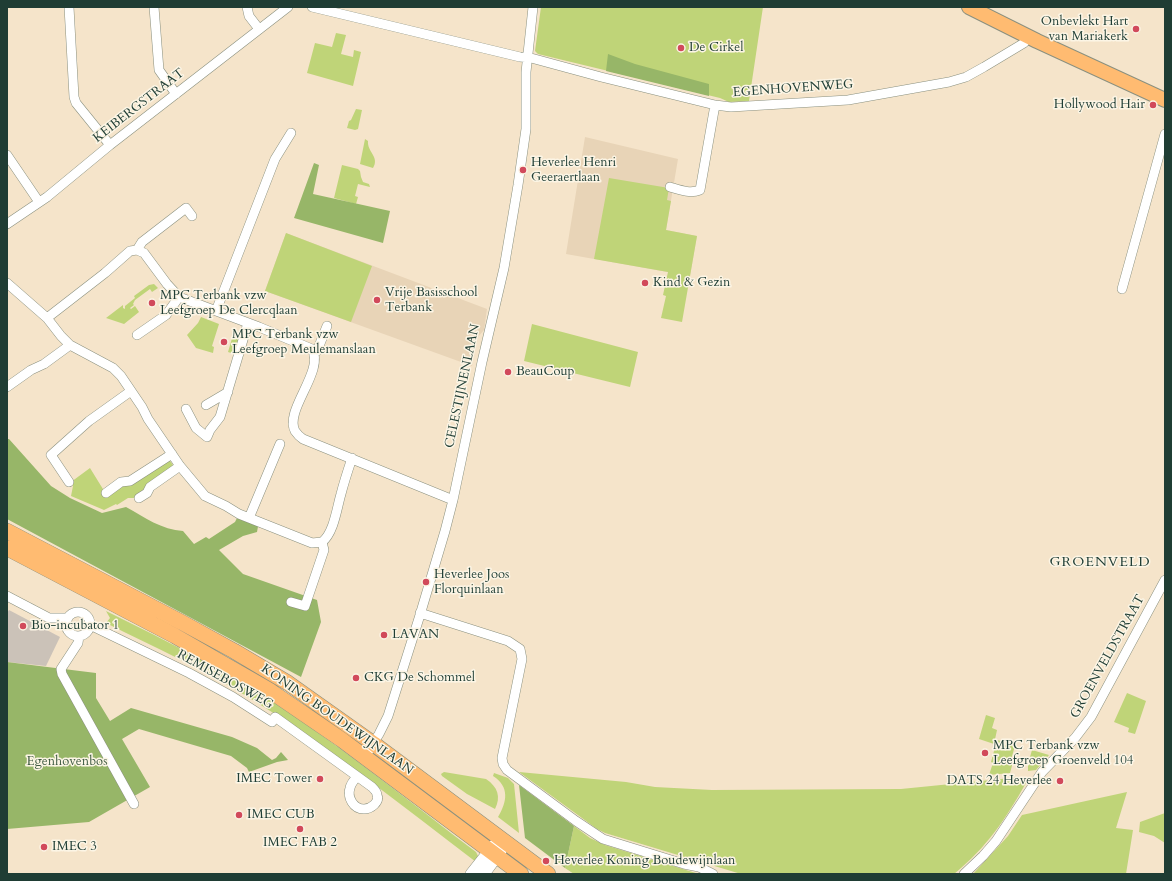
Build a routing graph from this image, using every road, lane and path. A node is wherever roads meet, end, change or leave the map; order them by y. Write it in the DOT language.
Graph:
graph roads {
  1 [pos="68,7"];
  2 [pos="154,7"];
  3 [pos="247,7"];
  4 [pos="288,7"];
  5 [pos="312,7"];
  6 [pos="532,7"];
  7 [pos="969,7"];
  8 [pos="259,29"];
  9 [pos="1028,36"];
  10 [pos="527,58"];
  11 [pos="176,94"];
  12 [pos="1165,100"];
  13 [pos="715,105"];
  14 [pos="291,133"];
  15 [pos="1165,134"];
  16 [pos="110,144"];
  17 [pos="7,155"];
  18 [pos="670,187"];
  19 [pos="39,202"];
  20 [pos="192,216"];
  21 [pos="7,224"];
  22 [pos="137,250"];
  23 [pos="7,283"];
  24 [pos="1122,289"];
  25 [pos="179,297"];
  26 [pos="216,311"];
  27 [pos="46,318"];
  28 [pos="248,323"];
  29 [pos="326,326"];
  30 [pos="136,335"];
  31 [pos="70,345"];
  32 [pos="314,353"];
  33 [pos="7,387"];
  34 [pos="131,391"];
  35 [pos="228,392"];
  36 [pos="206,405"];
  37 [pos="186,409"];
  38 [pos="280,444"];
  39 [pos="172,454"];
  40 [pos="352,458"];
  41 [pos="180,466"];
  42 [pos="69,482"];
  43 [pos="106,493"];
  44 [pos="139,498"];
  45 [pos="453,500"];
  46 [pos="249,518"];
  47 [pos="7,531"];
  48 [pos="322,542"];
  49 [pos="7,548"];
  50 [pos="1165,580"];
  51 [pos="7,596"];
  52 [pos="7,602"];
  53 [pos="292,602"];
  54 [pos="420,613"];
  55 [pos="67,622"];
  56 [pos="90,626"];
  57 [pos="79,636"];
  58 [pos="374,744"];
  59 [pos="365,757"];
  60 [pos="357,777"];
  61 [pos="134,804"];
  62 [pos="502,841"];
  63 [pos="493,854"];
  64 [pos="471,874"];
  65 [pos="484,874"];
  66 [pos="521,874"];
  67 [pos="548,874"];
  68 [pos="713,874"];
  69 [pos="964,874"];
  1 -- 16 [label="street"];
  2 -- 11 [label="street"];
  3 -- 8 [label="street"];
  4 -- 8 [label="street, KEIBERGSTRAAT"];
  5 -- 10 [label="street, EGENHOVENWEG"];
  6 -- 10 [label="street, CELESTIJNENLAAN"];
  7 -- 9 [label="main road"];
  8 -- 11 [label="street, KEIBERGSTRAAT"];
  9 -- 12 [label="main road"];
  9 -- 13 [label="street, EGENHOVENWEG"];
  10 -- 13 [label="street, EGENHOVENWEG"];
  10 -- 45 [label="street, CELESTIJNENLAAN"];
  11 -- 16 [label="street, KEIBERGSTRAAT"];
  13 -- 18 [label="street"];
  14 -- 26 [label="street"];
  15 -- 24 [label="street"];
  16 -- 19 [label="street, KEIBERGSTRAAT"];
  17 -- 19 [label="street"];
  19 -- 21 [label="street, KEIBERGSTRAAT"];
  20 -- 22 [label="street"];
  22 -- 25 [label="street"];
  22 -- 27 [label="street"];
  23 -- 27 [label="street"];
  25 -- 26 [label="street"];
  25 -- 30 [label="street"];
  26 -- 28 [label="street"];
  27 -- 31 [label="street"];
  28 -- 32 [label="street"];
  28 -- 35 [label="street"];
  29 -- 32 [label="street"];
  31 -- 33 [label="street"];
  31 -- 34 [label="street"];
  32 -- 40 [label="street"];
  34 -- 39 [label="street"];
  34 -- 42 [label="street"];
  35 -- 36 [label="street"];
  35 -- 37 [label="street"];
  38 -- 46 [label="street"];
  39 -- 41 [label="street"];
  39 -- 43 [label="street"];
  40 -- 45 [label="street"];
  40 -- 48 [label="street"];
  41 -- 44 [label="street"];
  41 -- 46 [label="street"];
  45 -- 54 [label="street, CELESTIJNENLAAN"];
  46 -- 48 [label="street"];
  47 -- 58 [label="highway, KONING BOUDEWIJNLAAN"];
  48 -- 53 [label="street"];
  49 -- 59 [label="highway, KONING BOUDEWIJNLAAN"];
  50 -- 69 [label="street, GROENVELDSTRAAT"];
  51 -- 55 [label="street"];
  52 -- 55 [label="street"];
  54 -- 58 [label="street, CELESTIJNENLAAN"];
  54 -- 68 [label="street"];
  55 -- 56 [label="street"];
  55 -- 57 [label="street"];
  56 -- 57 [label="street"];
  56 -- 60 [label="street, REMISEBOSWEG"];
  57 -- 61 [label="street"];
  58 -- 59 [label="street, CELESTIJNENLAAN"];
  58 -- 62 [label="highway, KONING BOUDEWIJNLAAN"];
  59 -- 63 [label="highway, KONING BOUDEWIJNLAAN"];
  62 -- 63 [label="street"];
  62 -- 67 [label="highway, KONING BOUDEWIJNLAAN"];
  63 -- 64 [label="street"];
  63 -- 65 [label="street"];
  63 -- 66 [label="highway, KONING BOUDEWIJNLAAN"];
}
